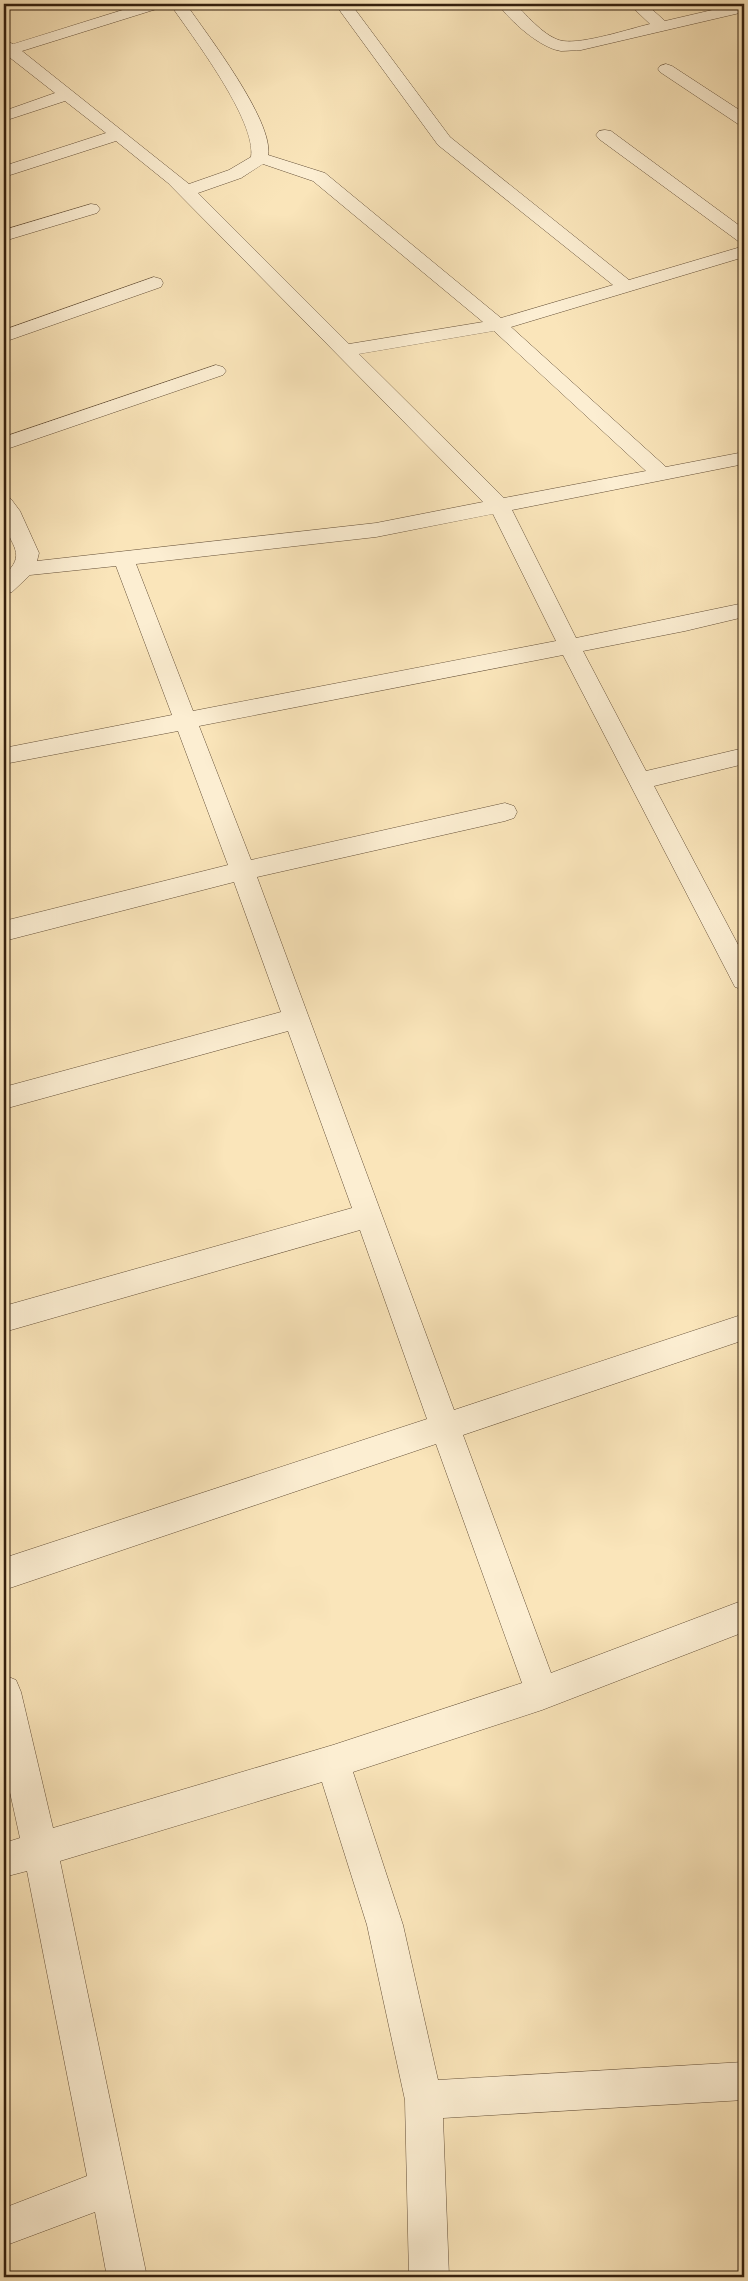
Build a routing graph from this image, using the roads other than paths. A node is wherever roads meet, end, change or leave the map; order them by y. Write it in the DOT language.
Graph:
graph roads {
  1 [pos="157,4"];
  2 [pos="178,4"];
  3 [pos="343,4"];
  4 [pos="506,4"];
  5 [pos="638,4"];
  6 [pos="744,7"];
  7 [pos="662,26"];
  8 [pos="7,48"];
  9 [pos="666,69"];
  10 [pos="67,95"];
  11 [pos="4,116"];
  12 [pos="744,120"];
  13 [pos="118,135"];
  14 [pos="605,135"];
  15 [pos="259,158"];
  16 [pos="4,172"];
  17 [pos="186,191"];
  18 [pos="91,209"];
  19 [pos="4,236"];
  20 [pos="744,237"];
  21 [pos="744,251"];
  22 [pos="154,283"];
  23 [pos="627,286"];
  24 [pos="498,325"];
  25 [pos="4,336"];
  26 [pos="344,351"];
  27 [pos="216,371"];
  28 [pos="4,444"];
  29 [pos="744,458"];
  30 [pos="662,474"];
  31 [pos="4,504"];
  32 [pos="500,507"];
  33 [pos="124,559"];
  34 [pos="24,569"];
  35 [pos="4,587"];
  36 [pos="744,610"];
  37 [pos="568,646"];
  38 [pos="186,721"];
  39 [pos="4,756"];
  40 [pos="744,756"];
  41 [pos="640,781"];
  42 [pos="504,812"];
  43 [pos="243,871"];
  44 [pos="4,931"];
  45 [pos="732,932"];
  46 [pos="744,980"];
  47 [pos="298,1018"];
  48 [pos="4,1098"];
  49 [pos="369,1215"];
  50 [pos="4,1319"];
  51 [pos="744,1327"];
  52 [pos="446,1426"];
  53 [pos="4,1574"];
  54 [pos="744,1616"];
  55 [pos="4,1692"];
  56 [pos="542,1693"];
  57 [pos="333,1762"];
  58 [pos="40,1848"];
  59 [pos="4,1860"];
  60 [pos="744,2081"];
  61 [pos="424,2100"];
  62 [pos="108,2188"];
  63 [pos="4,2227"];
  64 [pos="127,2277"];
  65 [pos="429,2277"];
  1 -- 8 [label="street"];
  2 -- 15 [label="street"];
  3 -- 23 [label="street"];
  4 -- 7 [label="street"];
  5 -- 7 [label="street"];
  6 -- 7 [label="street"];
  8 -- 10 [label="street"];
  9 -- 12 [label="street"];
  10 -- 11 [label="street"];
  10 -- 13 [label="street"];
  13 -- 16 [label="street"];
  13 -- 17 [label="street"];
  14 -- 20 [label="street"];
  15 -- 17 [label="street"];
  15 -- 24 [label="street"];
  17 -- 26 [label="street"];
  18 -- 19 [label="street"];
  21 -- 23 [label="street"];
  22 -- 25 [label="street"];
  23 -- 24 [label="street"];
  24 -- 26 [label="street"];
  24 -- 30 [label="street"];
  26 -- 32 [label="street"];
  27 -- 28 [label="street"];
  29 -- 30 [label="street"];
  30 -- 32 [label="street"];
  31 -- 34 [label="street"];
  32 -- 33 [label="street"];
  32 -- 37 [label="street"];
  33 -- 34 [label="street"];
  33 -- 38 [label="street"];
  34 -- 35 [label="street"];
  36 -- 37 [label="street"];
  37 -- 38 [label="street"];
  37 -- 41 [label="street"];
  38 -- 39 [label="street"];
  38 -- 43 [label="street"];
  40 -- 41 [label="street"];
  41 -- 45 [label="street"];
  42 -- 43 [label="street"];
  43 -- 44 [label="street"];
  43 -- 47 [label="street"];
  45 -- 46 [label="street"];
  47 -- 48 [label="street"];
  47 -- 49 [label="street"];
  49 -- 50 [label="street"];
  49 -- 52 [label="street"];
  51 -- 52 [label="street"];
  52 -- 53 [label="street"];
  52 -- 56 [label="street"];
  54 -- 56 [label="street"];
  55 -- 58 [label="street"];
  56 -- 57 [label="street"];
  57 -- 58 [label="street"];
  57 -- 61 [label="street"];
  58 -- 59 [label="street"];
  58 -- 62 [label="street"];
  60 -- 61 [label="street"];
  61 -- 65 [label="street"];
  62 -- 63 [label="street"];
  62 -- 64 [label="street"];
}
